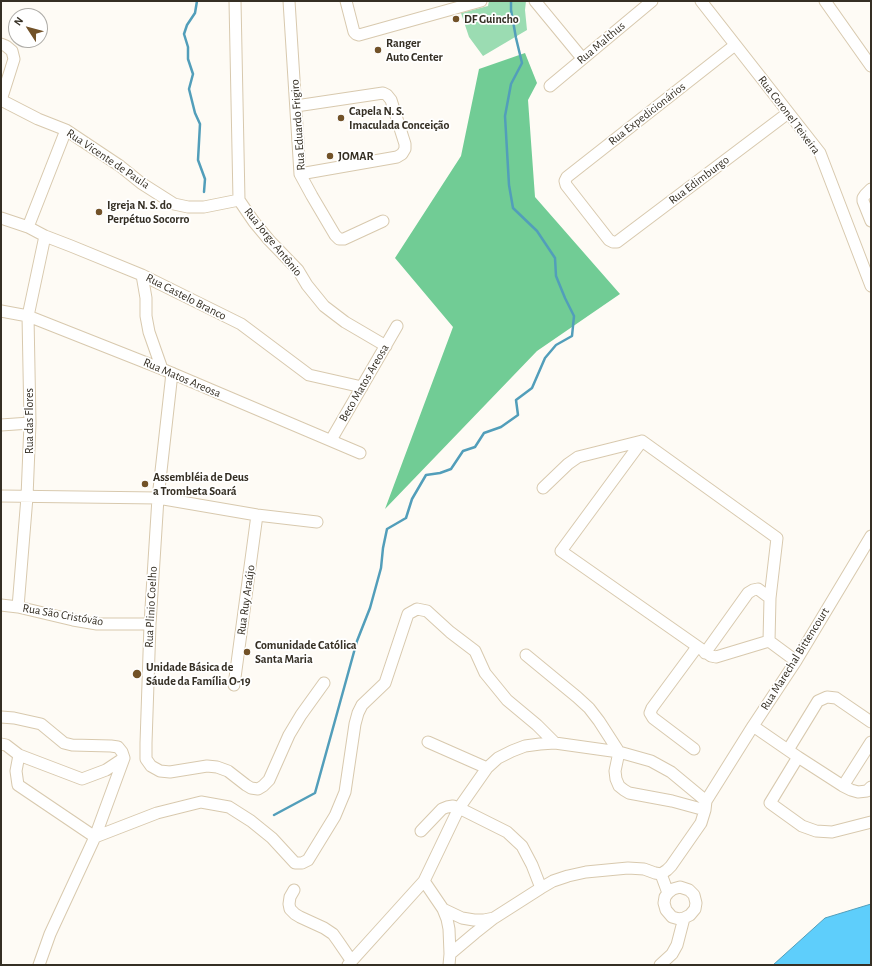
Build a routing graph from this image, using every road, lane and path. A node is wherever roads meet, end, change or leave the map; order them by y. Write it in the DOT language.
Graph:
graph roads {
  1 [pos="235,1"];
  2 [pos="289,1"];
  3 [pos="346,1"];
  4 [pos="481,1"];
  5 [pos="534,1"];
  6 [pos="652,1"];
  7 [pos="701,1"];
  8 [pos="825,1"];
  9 [pos="1,44"];
  10 [pos="735,45"];
  11 [pos="582,58"];
  12 [pos="871,66"];
  13 [pos="550,86"];
  14 [pos="1,100"];
  15 [pos="296,106"];
  16 [pos="788,113"];
  17 [pos="66,130"];
  18 [pos="300,174"];
  19 [pos="871,189"];
  20 [pos="239,200"];
  21 [pos="1,218"];
  22 [pos="383,221"];
  23 [pos="871,221"];
  24 [pos="28,227"];
  25 [pos="45,236"];
  26 [pos="609,240"];
  27 [pos="142,275"];
  28 [pos="871,286"];
  29 [pos="1,311"];
  30 [pos="28,316"];
  31 [pos="397,326"];
  32 [pos="386,346"];
  33 [pos="167,371"];
  34 [pos="362,387"];
  35 [pos="30,422"];
  36 [pos="1,424"];
  37 [pos="331,440"];
  38 [pos="642,441"];
  39 [pos="360,453"];
  40 [pos="543,488"];
  41 [pos="1,496"];
  42 [pos="27,497"];
  43 [pos="158,498"];
  44 [pos="257,515"];
  45 [pos="317,522"];
  46 [pos="871,536"];
  47 [pos="770,598"];
  48 [pos="1,605"];
  49 [pos="18,607"];
  50 [pos="150,624"];
  51 [pos="768,641"];
  52 [pos="701,650"];
  53 [pos="526,655"];
  54 [pos="796,661"];
  55 [pos="324,682"];
  56 [pos="234,685"];
  57 [pos="1,717"];
  58 [pos="871,722"];
  59 [pos="753,726"];
  60 [pos="428,742"];
  61 [pos="555,743"];
  62 [pos="1,744"];
  63 [pos="870,748"];
  64 [pos="694,749"];
  65 [pos="788,750"];
  66 [pos="619,752"];
  67 [pos="19,755"];
  68 [pos="798,757"];
  69 [pos="124,758"];
  70 [pos="488,768"];
  71 [pos="844,786"];
  72 [pos="871,787"];
  73 [pos="706,805"];
  74 [pos="458,808"];
  75 [pos="871,822"];
  76 [pos="421,831"];
  77 [pos="95,837"];
  78 [pos="661,874"];
  79 [pos="424,881"];
  80 [pos="541,888"];
  81 [pos="294,890"];
  82 [pos="668,893"];
  83 [pos="443,909"];
  84 [pos="494,918"];
  85 [pos="684,918"];
  86 [pos="450,960"];
  87 [pos="349,963"];
  88 [pos="39,965"];
  89 [pos="660,965"];
  1 -- 20 [label="street, Rua Jorge Antônio"];
  2 -- 15 [label="street, Rua Eduardo Frigiro"];
  3 -- 4 [label="street"];
  5 -- 11 [label="street"];
  6 -- 11 [label="street, Rua Malthus"];
  7 -- 10 [label="street, Rua Coronel Teixeira"];
  8 -- 12 [label="street"];
  9 -- 14 [label="street"];
  10 -- 16 [label="street, Rua Coronel Teixeira"];
  10 -- 26 [label="street, Rua Expedicionários"];
  11 -- 13 [label="street, Rua Malthus"];
  14 -- 17 [label="street, Rua Vicente de Paula"];
  15 -- 18 [label="street, Rua Eduardo Frigiro"];
  15 -- 18 [label="street"];
  16 -- 26 [label="street, Rua Edimburgo"];
  16 -- 28 [label="street, Rua Coronel Teixeira"];
  17 -- 20 [label="street, Rua Vicente de Paula"];
  17 -- 24 [label="street"];
  18 -- 22 [label="street, Rua Eduardo Frigiro"];
  19 -- 23 [label="street"];
  20 -- 32 [label="street, Rua Jorge Antônio"];
  21 -- 24 [label="street, Rua Castelo Branco"];
  24 -- 25 [label="street, Rua Castelo Branco"];
  25 -- 27 [label="street, Rua Castelo Branco"];
  25 -- 30 [label="street, Rua das Flores"];
  27 -- 33 [label="street"];
  27 -- 34 [label="street, Rua Castelo Branco"];
  29 -- 30 [label="street, Rua Matos Areosa"];
  30 -- 33 [label="street, Rua Matos Areosa"];
  30 -- 35 [label="street, Rua das Flores"];
  31 -- 32 [label="street, Beco Matos Areosa"];
  32 -- 34 [label="street, Beco Matos Areosa"];
  33 -- 37 [label="street, Rua Matos Areosa"];
  33 -- 43 [label="street, Rua Plinio Coelho"];
  34 -- 37 [label="street, Beco Matos Areosa"];
  35 -- 36 [label="street"];
  35 -- 42 [label="street, Rua das Flores"];
  37 -- 39 [label="street, Rua Matos Areosa"];
  38 -- 40 [label="street"];
  38 -- 47 [label="street"];
  38 -- 52 [label="street"];
  41 -- 42 [label="street"];
  42 -- 43 [label="street"];
  42 -- 49 [label="street, Rua das Flores"];
  43 -- 44 [label="street"];
  43 -- 50 [label="street, Rua Plinio Coelho"];
  44 -- 45 [label="street"];
  44 -- 56 [label="street, Rua Ruy Araújo"];
  46 -- 54 [label="street, Rua Marechal Bittencourt"];
  47 -- 51 [label="street"];
  47 -- 52 [label="street"];
  48 -- 49 [label="street, Rua São Cristóvão"];
  49 -- 50 [label="street, Rua São Cristóvão"];
  50 -- 55 [label="street, Rua Plinio Coelho"];
  51 -- 52 [label="street"];
  51 -- 54 [label="street"];
  52 -- 64 [label="street"];
  53 -- 66 [label="street"];
  54 -- 59 [label="street, Rua Marechal Bittencourt"];
  57 -- 69 [label="street"];
  58 -- 65 [label="street"];
  59 -- 65 [label="street"];
  59 -- 73 [label="street, Rua Marechal Bittencourt"];
  60 -- 70 [label="street"];
  61 -- 66 [label="street"];
  61 -- 70 [label="street"];
  61 -- 77 [label="street"];
  62 -- 67 [label="street"];
  63 -- 71 [label="street"];
  65 -- 68 [label="street"];
  66 -- 73 [label="street"];
  66 -- 73 [label="street"];
  67 -- 69 [label="street"];
  67 -- 77 [label="street"];
  68 -- 71 [label="street"];
  68 -- 75 [label="street"];
  69 -- 77 [label="street"];
  70 -- 74 [label="street"];
  71 -- 72 [label="street"];
  73 -- 78 [label="street, Rua Marechal Bittencourt"];
  74 -- 76 [label="street"];
  74 -- 79 [label="street"];
  74 -- 80 [label="street"];
  77 -- 88 [label="street"];
  78 -- 80 [label="street"];
  78 -- 82 [label="street"];
  79 -- 83 [label="street"];
  79 -- 87 [label="street"];
  80 -- 84 [label="street"];
  81 -- 87 [label="street"];
  82 -- 85 [label="street"];
  82 -- 85 [label="street"];
  83 -- 84 [label="street"];
  83 -- 86 [label="street"];
  84 -- 86 [label="street"];
  85 -- 89 [label="street"];
}
